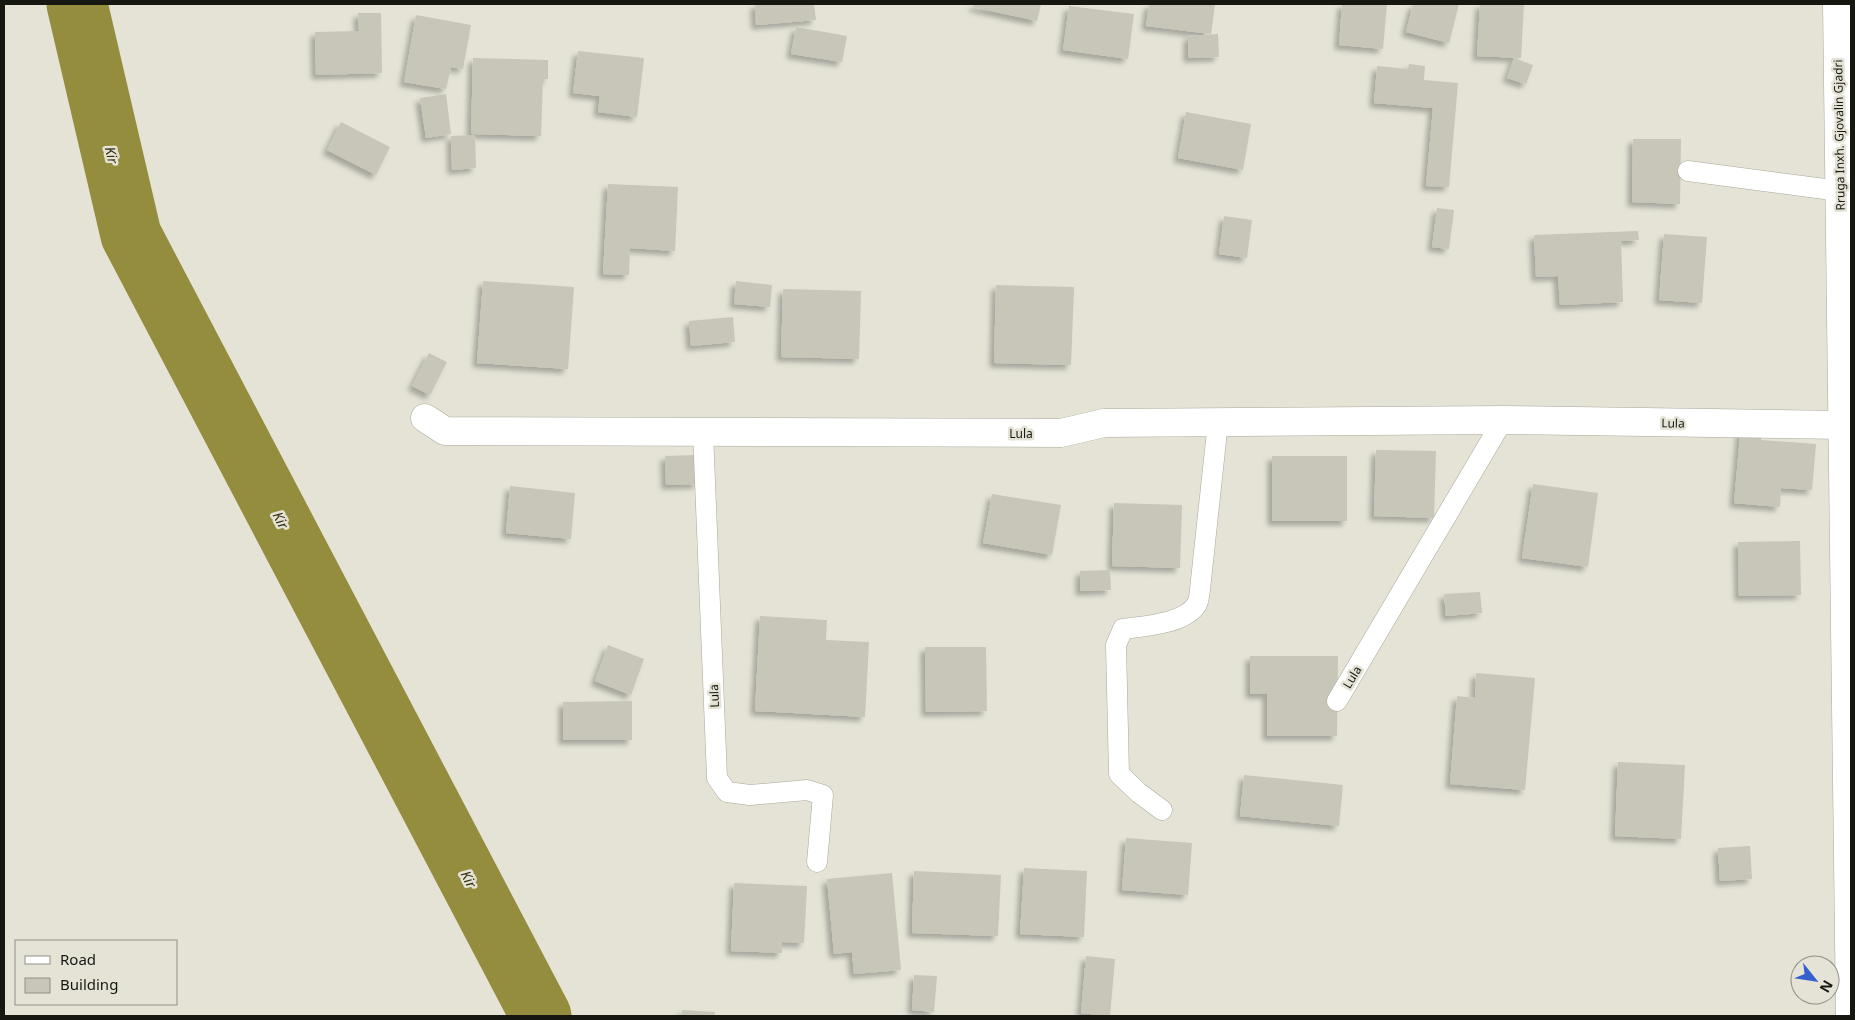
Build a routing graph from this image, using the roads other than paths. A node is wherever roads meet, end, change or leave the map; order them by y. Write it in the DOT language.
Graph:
graph roads {
  1 [pos="1837,4"];
  2 [pos="1845,114"];
  3 [pos="1688,171"];
  4 [pos="1840,191"];
  5 [pos="1846,238"];
  6 [pos="425,418"];
  7 [pos="1503,420"];
  8 [pos="1218,422"];
  9 [pos="1843,425"];
  10 [pos="703,432"];
  11 [pos="1337,701"];
  12 [pos="1162,810"];
  13 [pos="818,862"];
  14 [pos="1850,1008"];
  1 -- 2 [label="street, Rruga Inxh. Gjovalin Gjadri"];
  2 -- 4 [label="street, Rruga Inxh. Gjovalin Gjadri"];
  3 -- 4 [label="lane"];
  4 -- 5 [label="street, Rruga Inxh. Gjovalin Gjadri"];
  5 -- 9 [label="street, Rruga Inxh. Gjovalin Gjadri"];
  6 -- 10 [label="street, Lula"];
  7 -- 8 [label="street, Lula"];
  7 -- 9 [label="street, Lula"];
  7 -- 11 [label="lane, Lula"];
  8 -- 10 [label="street, Lula"];
  8 -- 12 [label="lane"];
  9 -- 14 [label="street, Rruga Inxh. Gjovalin Gjadri"];
  10 -- 13 [label="lane, Lula"];
}
